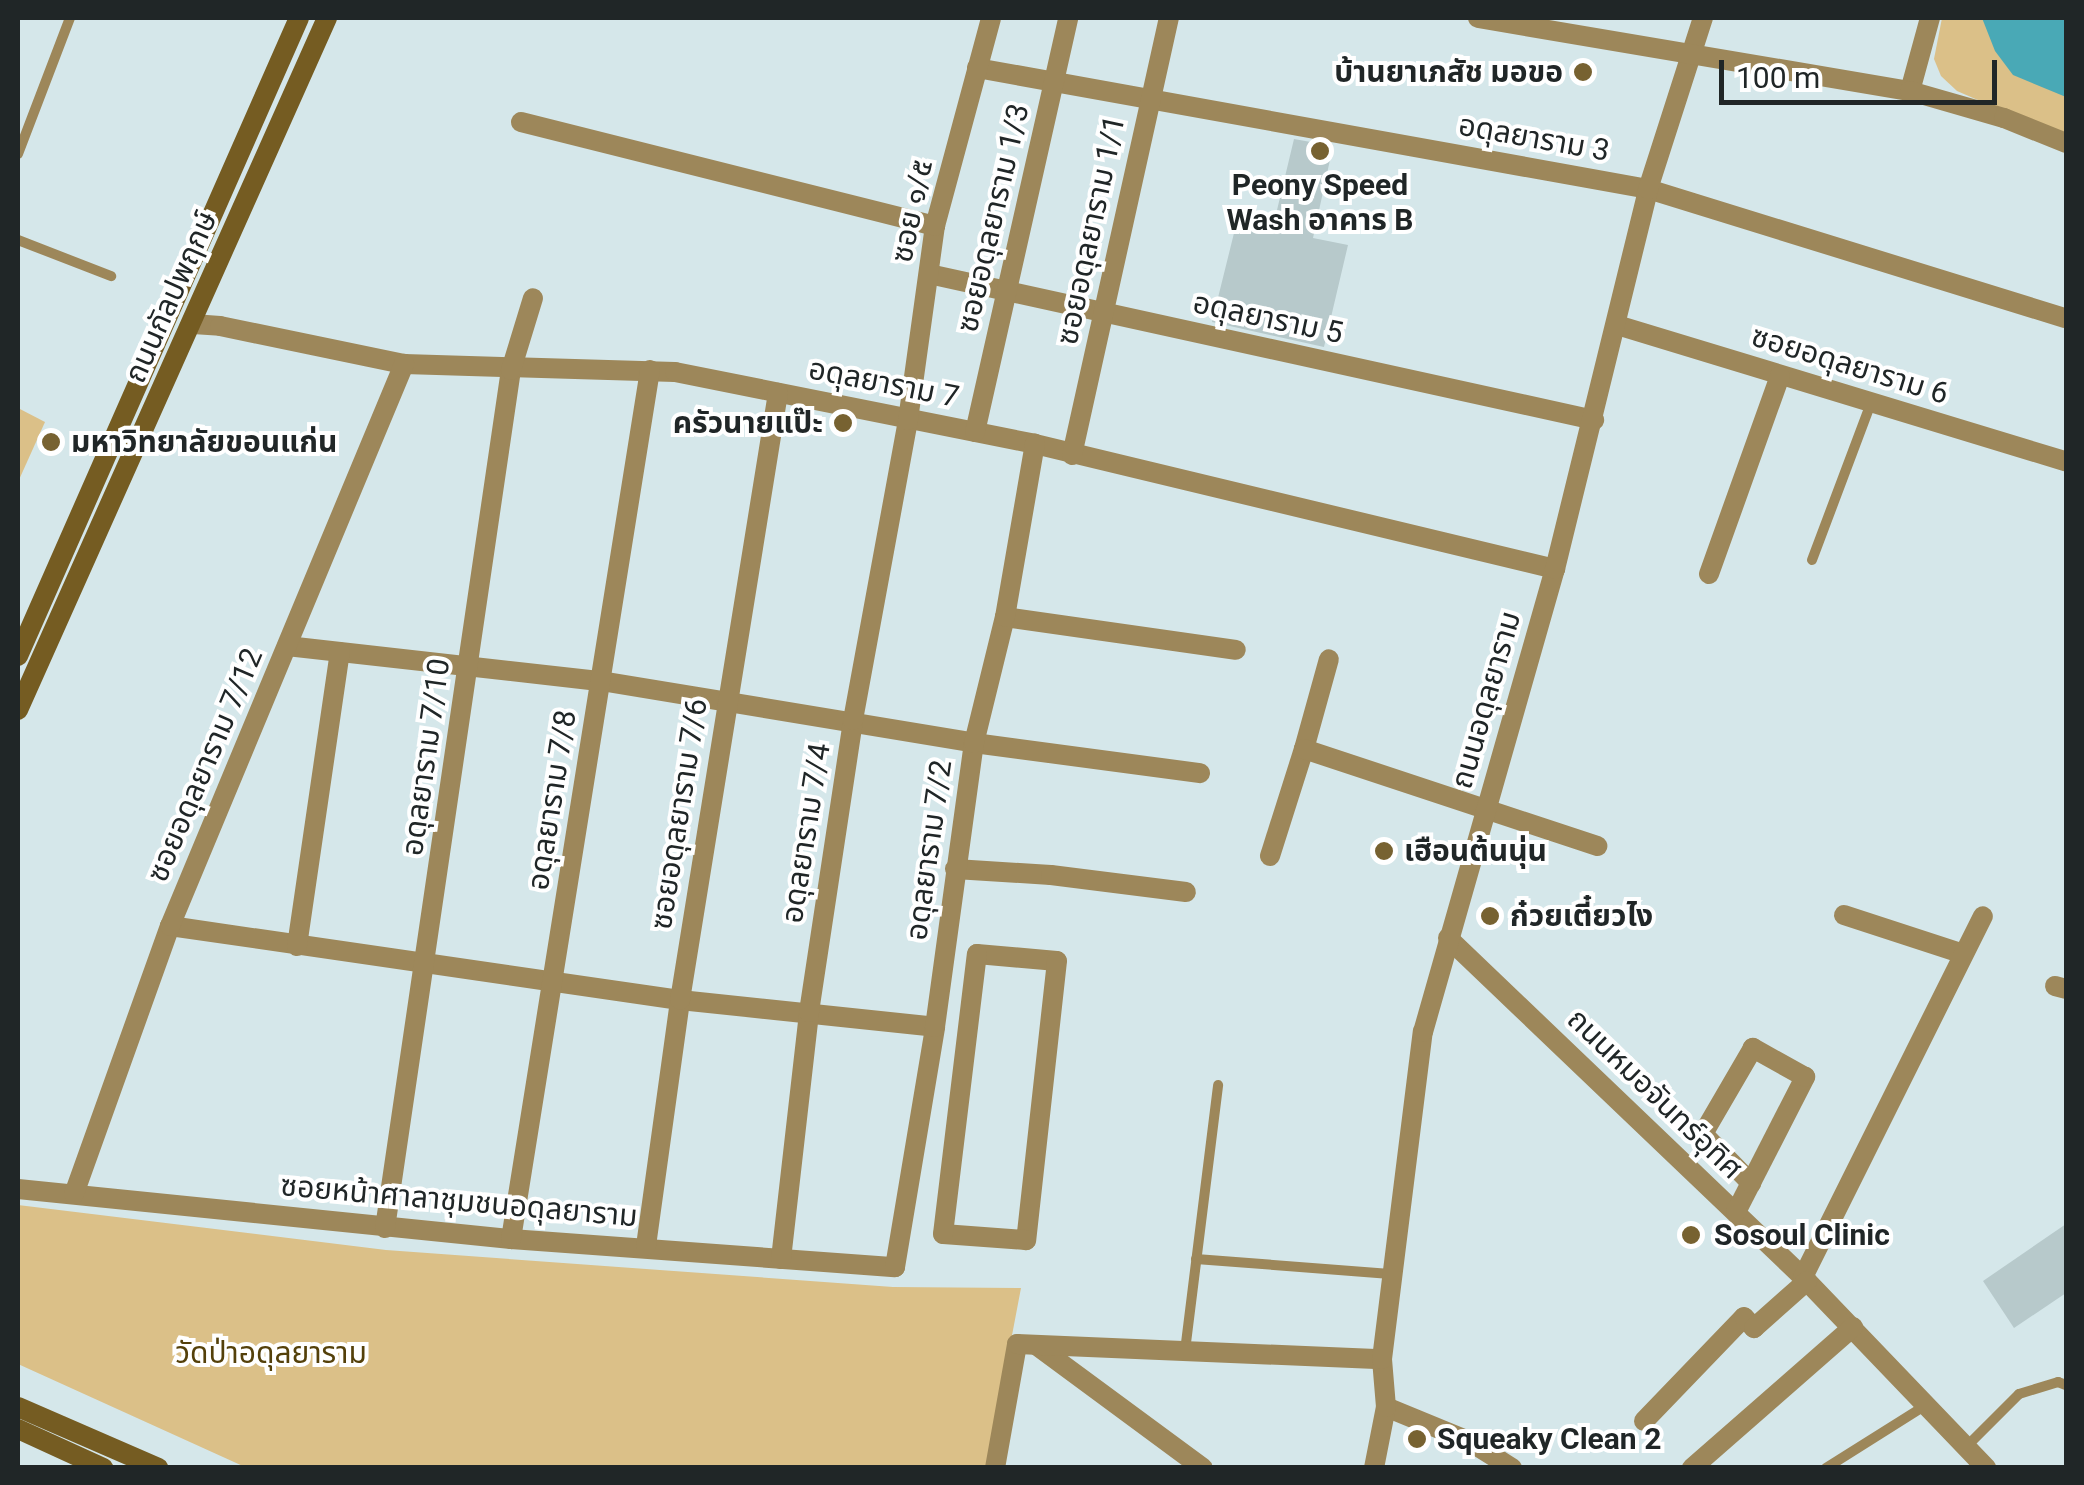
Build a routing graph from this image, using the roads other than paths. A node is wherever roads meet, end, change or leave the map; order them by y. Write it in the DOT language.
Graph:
graph roads {
  1 [pos="70,18"];
  2 [pos="299,18"];
  3 [pos="327,18"];
  4 [pos="991,18"];
  5 [pos="1068,18"];
  6 [pos="1169,18"];
  7 [pos="1478,18"];
  8 [pos="1704,18"];
  9 [pos="1930,18"];
  10 [pos="1692,50"];
  11 [pos="978,68"];
  12 [pos="1054,82"];
  13 [pos="1910,91"];
  14 [pos="1150,100"];
  15 [pos="521,122"];
  16 [pos="2066,143"];
  17 [pos="18,154"];
  18 [pos="1648,189"];
  19 [pos="934,226"];
  20 [pos="18,240"];
  21 [pos="929,274"];
  22 [pos="111,276"];
  23 [pos="1007,291"];
  24 [pos="533,298"];
  25 [pos="1103,312"];
  26 [pos="2066,318"];
  27 [pos="193,324"];
  28 [pos="1617,325"];
  29 [pos="404,364"];
  30 [pos="511,370"];
  31 [pos="650,370"];
  32 [pos="1780,376"];
  33 [pos="778,393"];
  34 [pos="1871,403"];
  35 [pos="908,420"];
  36 [pos="1594,420"];
  37 [pos="975,432"];
  38 [pos="1035,444"];
  39 [pos="1072,455"];
  40 [pos="2066,460"];
  41 [pos="1812,560"];
  42 [pos="1555,568"];
  43 [pos="1710,574"];
  44 [pos="1005,617"];
  45 [pos="286,646"];
  46 [pos="1236,650"];
  47 [pos="340,652"];
  48 [pos="18,656"];
  49 [pos="1329,659"];
  50 [pos="469,667"];
  51 [pos="601,681"];
  52 [pos="727,701"];
  53 [pos="18,710"];
  54 [pos="853,720"];
  55 [pos="974,743"];
  56 [pos="1304,749"];
  57 [pos="1200,773"];
  58 [pos="1487,808"];
  59 [pos="1596,846"];
  60 [pos="1270,856"];
  61 [pos="955,869"];
  62 [pos="1186,892"];
  63 [pos="1844,915"];
  64 [pos="1982,916"];
  65 [pos="170,926"];
  66 [pos="1448,938"];
  67 [pos="298,946"];
  68 [pos="1964,954"];
  69 [pos="426,964"];
  70 [pos="553,982"];
  71 [pos="680,1000"];
  72 [pos="809,1012"];
  73 [pos="935,1028"];
  74 [pos="1218,1085"];
  75 [pos="924,1096"];
  76 [pos="959,1100"];
  77 [pos="1751,1183"];
  78 [pos="18,1189"];
  79 [pos="74,1194"];
  80 [pos="1736,1212"];
  81 [pos="385,1228"];
  82 [pos="511,1239"];
  83 [pos="646,1246"];
  84 [pos="781,1259"];
  85 [pos="1196,1260"];
  86 [pos="895,1267"];
  87 [pos="1393,1274"];
  88 [pos="1805,1279"];
  89 [pos="1852,1327"];
  90 [pos="1034,1344"];
  91 [pos="1186,1350"];
  92 [pos="1382,1359"];
  93 [pos="2066,1385"];
  94 [pos="1926,1404"];
  95 [pos="18,1407"];
  96 [pos="1386,1407"];
  97 [pos="1644,1421"];
  98 [pos="18,1430"];
  99 [pos="1966,1446"];
  100 [pos="103,1468"];
  101 [pos="158,1468"];
  102 [pos="995,1468"];
  103 [pos="1202,1468"];
  104 [pos="1374,1468"];
  105 [pos="1512,1468"];
  106 [pos="1692,1468"];
  107 [pos="1826,1468"];
  108 [pos="1986,1468"];
  1 -- 17 [label="lane"];
  2 -- 48 [label="main road, ถนนกัลปพฤกษ์"];
  3 -- 27 [label="main road, ถนนกัลปพฤกษ์"];
  4 -- 11 [label="street, ซอย ๑/๕"];
  5 -- 12 [label="street, ซอยอดุลยาราม 1/3"];
  6 -- 14 [label="street, ซอยอดุลยาราม 1/1"];
  7 -- 10 [label="street"];
  8 -- 10 [label="street, ถนนอดุลยาราม"];
  9 -- 13 [label="street"];
  10 -- 13 [label="street"];
  10 -- 18 [label="street, ถนนอดุลยาราม"];
  11 -- 12 [label="street, อดุลยาราม 3"];
  11 -- 19 [label="street, ซอย ๑/๕"];
  12 -- 14 [label="street, อดุลยาราม 3"];
  12 -- 23 [label="street, ซอยอดุลยาราม 1/3"];
  13 -- 16 [label="street"];
  14 -- 18 [label="street, อดุลยาราม 3"];
  14 -- 25 [label="street, ซอยอดุลยาราม 1/1"];
  15 -- 19 [label="street"];
  18 -- 26 [label="street, อดุลยาราม 3"];
  18 -- 28 [label="street, ถนนอดุลยาราม"];
  19 -- 21 [label="street, ซอย ๑/๕"];
  20 -- 22 [label="lane"];
  21 -- 23 [label="street, อดุลยาราม 5"];
  21 -- 35 [label="street, ซอย ๑/๕"];
  23 -- 25 [label="street, อดุลยาราม 5"];
  23 -- 37 [label="street, ซอยอดุลยาราม 1/3"];
  24 -- 30 [label="street, อดุลยาราม 7/10"];
  25 -- 36 [label="street, อดุลยาราม 5"];
  25 -- 39 [label="street, ซอยอดุลยาราม 1/1"];
  27 -- 29 [label="street, อดุลยาราม 7"];
  27 -- 53 [label="main road, ถนนกัลปพฤกษ์"];
  28 -- 32 [label="street, ซอยอดุลยาราม 6"];
  28 -- 36 [label="street, ถนนอดุลยาราม"];
  29 -- 30 [label="street, อดุลยาราม 7"];
  29 -- 45 [label="street, ซอยอดุลยาราม 7/12"];
  30 -- 31 [label="street, อดุลยาราม 7"];
  30 -- 50 [label="street, อดุลยาราม 7/10"];
  31 -- 33 [label="street, อดุลยาราม 7"];
  31 -- 51 [label="street, อดุลยาราม 7/8"];
  32 -- 34 [label="street, ซอยอดุลยาราม 6"];
  32 -- 43 [label="street"];
  33 -- 35 [label="street, อดุลยาราม 7"];
  33 -- 52 [label="street, ซอยอดุลยาราม 7/6"];
  34 -- 40 [label="street, ซอยอดุลยาราม 6"];
  34 -- 41 [label="lane"];
  35 -- 37 [label="street, อดุลยาราม 7"];
  35 -- 54 [label="street, อดุลยาราม 7/4"];
  36 -- 42 [label="street, ถนนอดุลยาราม"];
  37 -- 38 [label="street, อดุลยาราม 7"];
  38 -- 39 [label="street, อดุลยาราม 7"];
  38 -- 44 [label="street, อดุลยาราม 7/2"];
  39 -- 42 [label="street, อดุลยาราม 7"];
  42 -- 58 [label="street, ถนนอดุลยาราม"];
  44 -- 46 [label="street"];
  44 -- 55 [label="street, อดุลยาราม 7/2"];
  45 -- 47 [label="street"];
  45 -- 65 [label="street, ซอยอดุลยาราม 7/12"];
  47 -- 50 [label="street"];
  47 -- 67 [label="street"];
  49 -- 56 [label="street"];
  50 -- 51 [label="street"];
  50 -- 69 [label="street, อดุลยาราม 7/10"];
  51 -- 52 [label="street"];
  51 -- 70 [label="street, อดุลยาราม 7/8"];
  52 -- 54 [label="street"];
  52 -- 71 [label="street, ซอยอดุลยาราม 7/6"];
  54 -- 55 [label="street"];
  54 -- 72 [label="street, อดุลยาราม 7/4"];
  55 -- 57 [label="street"];
  55 -- 61 [label="street, อดุลยาราม 7/2"];
  56 -- 58 [label="street"];
  56 -- 60 [label="street"];
  58 -- 59 [label="street"];
  58 -- 66 [label="street, ถนนอดุลยาราม"];
  61 -- 62 [label="street"];
  61 -- 73 [label="street, อดุลยาราม 7/2"];
  63 -- 68 [label="street"];
  64 -- 68 [label="street"];
  65 -- 67 [label="street"];
  65 -- 79 [label="street, ซอยอดุลยาราม 7/12"];
  66 -- 80 [label="street, ถนนหมอจันทร์อุทิศ"];
  66 -- 87 [label="street, ถนนอดุลยาราม"];
  67 -- 69 [label="street"];
  68 -- 88 [label="street"];
  69 -- 70 [label="street"];
  69 -- 81 [label="street, อดุลยาราม 7/10"];
  70 -- 71 [label="street"];
  70 -- 82 [label="street, อดุลยาราม 7/8"];
  71 -- 72 [label="street"];
  71 -- 83 [label="street, ซอยอดุลยาราม 7/6"];
  72 -- 73 [label="street"];
  72 -- 84 [label="street, อดุลยาราม 7/4"];
  73 -- 75 [label="street, อดุลยาราม 7/2"];
  74 -- 85 [label="lane"];
  75 -- 76 [label="street"];
  75 -- 86 [label="street, อดุลยาราม 7/2"];
  76 -- 76 [label="street"];
  77 -- 77 [label="street"];
  77 -- 80 [label="street"];
  78 -- 79 [label="street, ซอยหน้าศาลาชุมชนอดุลยาราม"];
  79 -- 81 [label="street, ซอยหน้าศาลาชุมชนอดุลยาราม"];
  80 -- 88 [label="street, ถนนหมอจันทร์อุทิศ"];
  81 -- 82 [label="street, ซอยหน้าศาลาชุมชนอดุลยาราม"];
  82 -- 83 [label="street, ซอยหน้าศาลาชุมชนอดุลยาราม"];
  83 -- 84 [label="street, ซอยหน้าศาลาชุมชนอดุลยาราม"];
  84 -- 86 [label="street, ซอยหน้าศาลาชุมชนอดุลยาราม"];
  85 -- 87 [label="lane"];
  85 -- 91 [label="lane"];
  87 -- 92 [label="street, ถนนอดุลยาราม"];
  88 -- 89 [label="street, ถนนหมอจันทร์อุทิศ"];
  88 -- 97 [label="street"];
  89 -- 94 [label="street, ถนนหมอจันทร์อุทิศ"];
  89 -- 106 [label="street"];
  90 -- 91 [label="street"];
  90 -- 102 [label="street"];
  90 -- 103 [label="street"];
  91 -- 92 [label="street"];
  92 -- 96 [label="street, ถนนอดุลยาราม"];
  93 -- 99 [label="lane"];
  94 -- 99 [label="street, ถนนหมอจันทร์อุทิศ"];
  94 -- 107 [label="lane"];
  95 -- 101 [label="main road"];
  96 -- 104 [label="street, ถนนอดุลยาราม"];
  96 -- 105 [label="street"];
  98 -- 100 [label="main road"];
  99 -- 108 [label="street, ถนนหมอจันทร์อุทิศ"];
}
